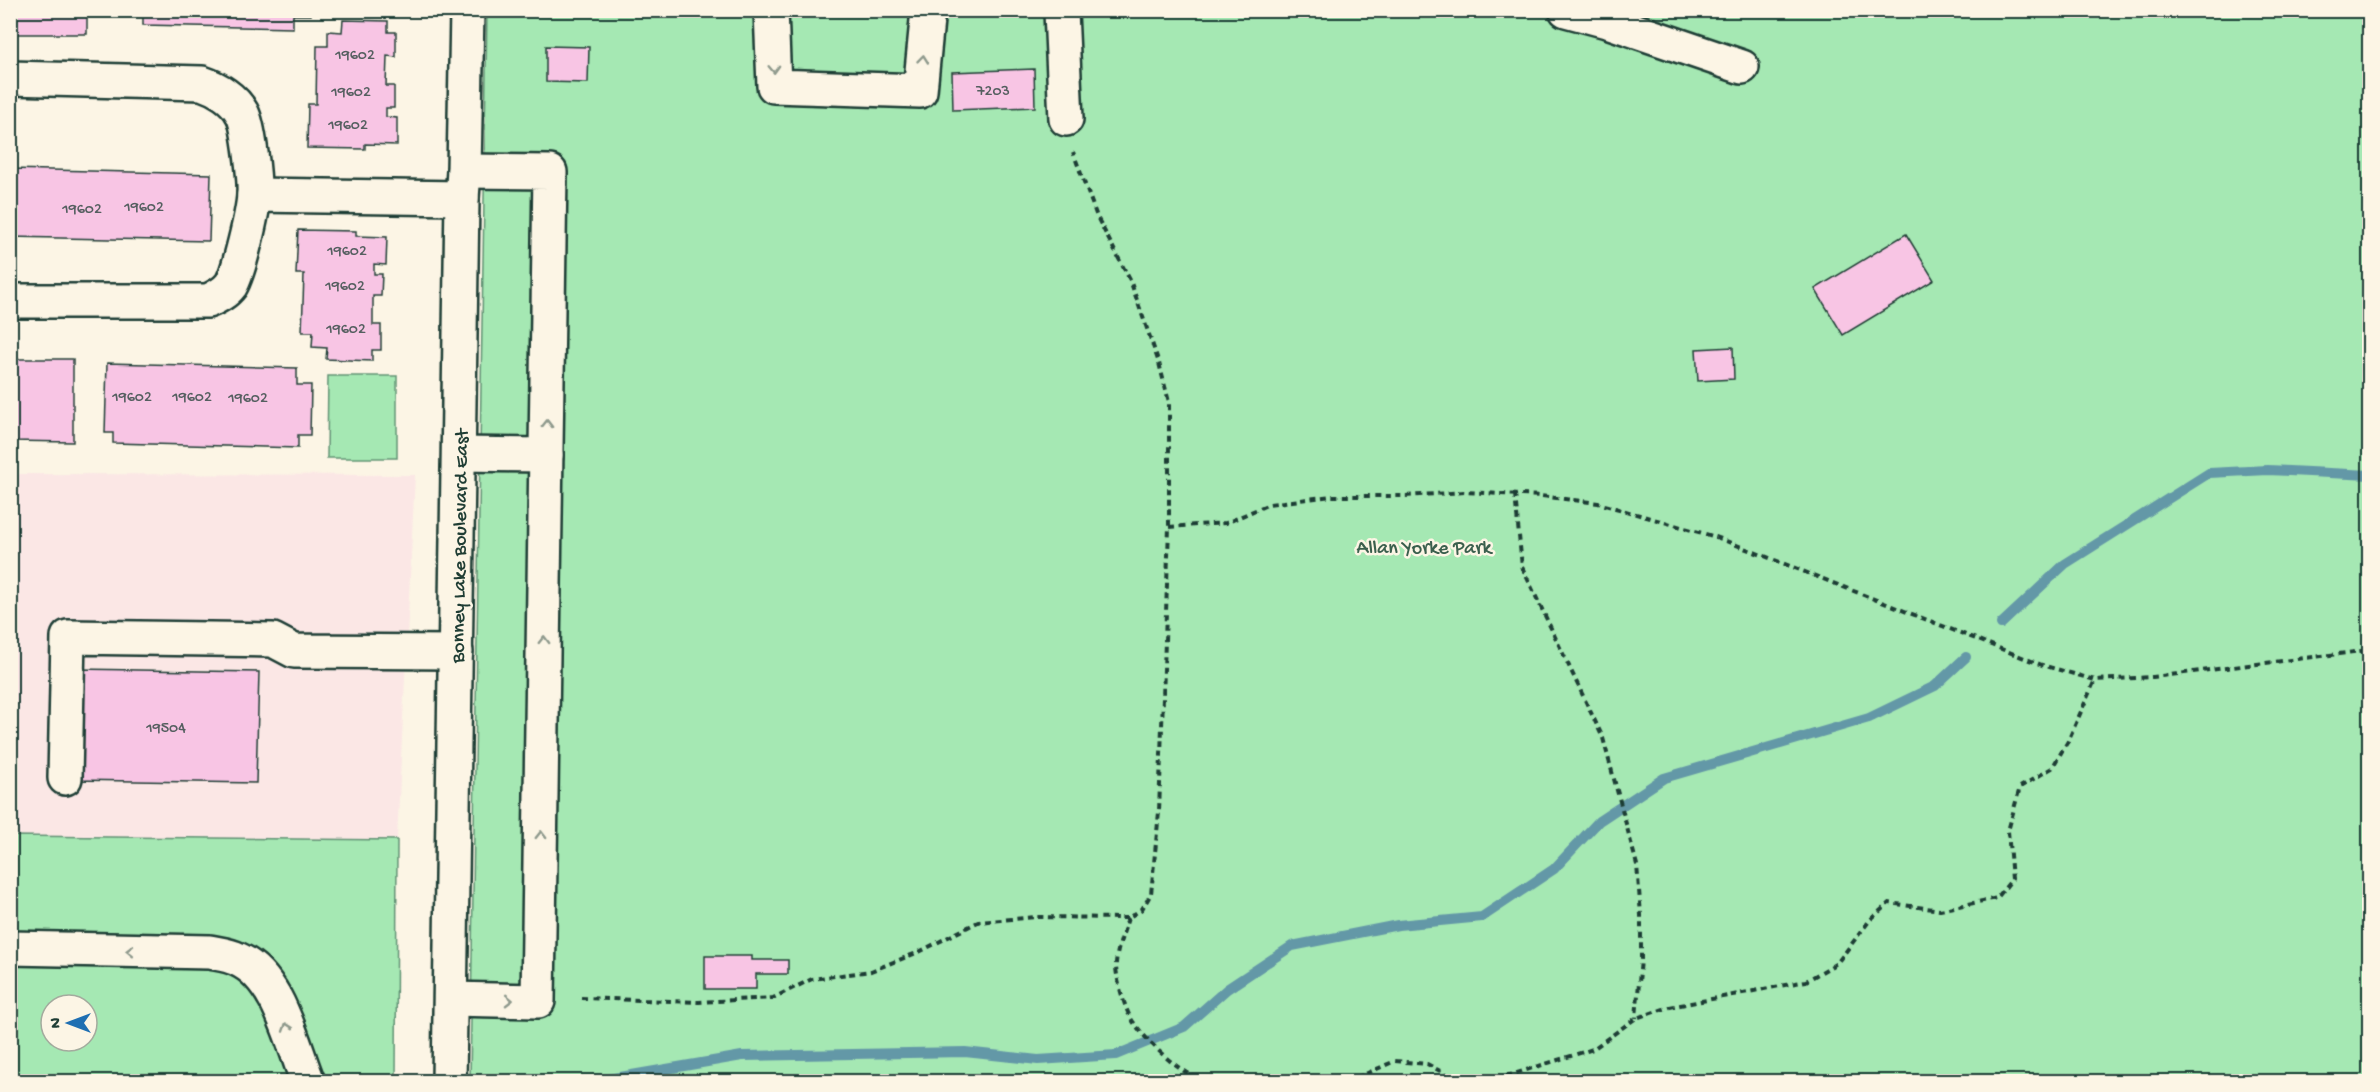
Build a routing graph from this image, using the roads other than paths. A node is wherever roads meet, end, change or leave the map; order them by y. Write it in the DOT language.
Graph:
graph roads {
  1 [pos="467,10"];
  2 [pos="771,10"];
  3 [pos="928,10"];
  4 [pos="1566,10"];
  5 [pos="1056,11"];
  6 [pos="1742,67"];
  7 [pos="10,78"];
  8 [pos="1066,119"];
  9 [pos="463,184"];
  10 [pos="254,195"];
  11 [pos="10,301"];
  12 [pos="459,454"];
  13 [pos="546,455"];
  14 [pos="456,652"];
  15 [pos="65,778"];
  16 [pos="10,948"];
  17 [pos="451,999"];
  18 [pos="308,1082"];
  19 [pos="449,1082"];
  1 -- 9 [label="street, Bonney Lake Boulevard East"];
  2 -- 3 [label="street, one-way"];
  4 -- 6 [label="street"];
  5 -- 8 [label="street"];
  7 -- 10 [label="street"];
  9 -- 10 [label="street"];
  9 -- 12 [label="street, Bonney Lake Boulevard East"];
  13 -- 9 [label="street, one-way"];
  10 -- 11 [label="street"];
  12 -- 13 [label="street"];
  12 -- 14 [label="street, Bonney Lake Boulevard East"];
  17 -- 13 [label="street, one-way"];
  14 -- 15 [label="street"];
  14 -- 17 [label="street, Bonney Lake Boulevard East"];
  18 -- 16 [label="street, one-way"];
  17 -- 19 [label="street, Bonney Lake Boulevard East"];
}
